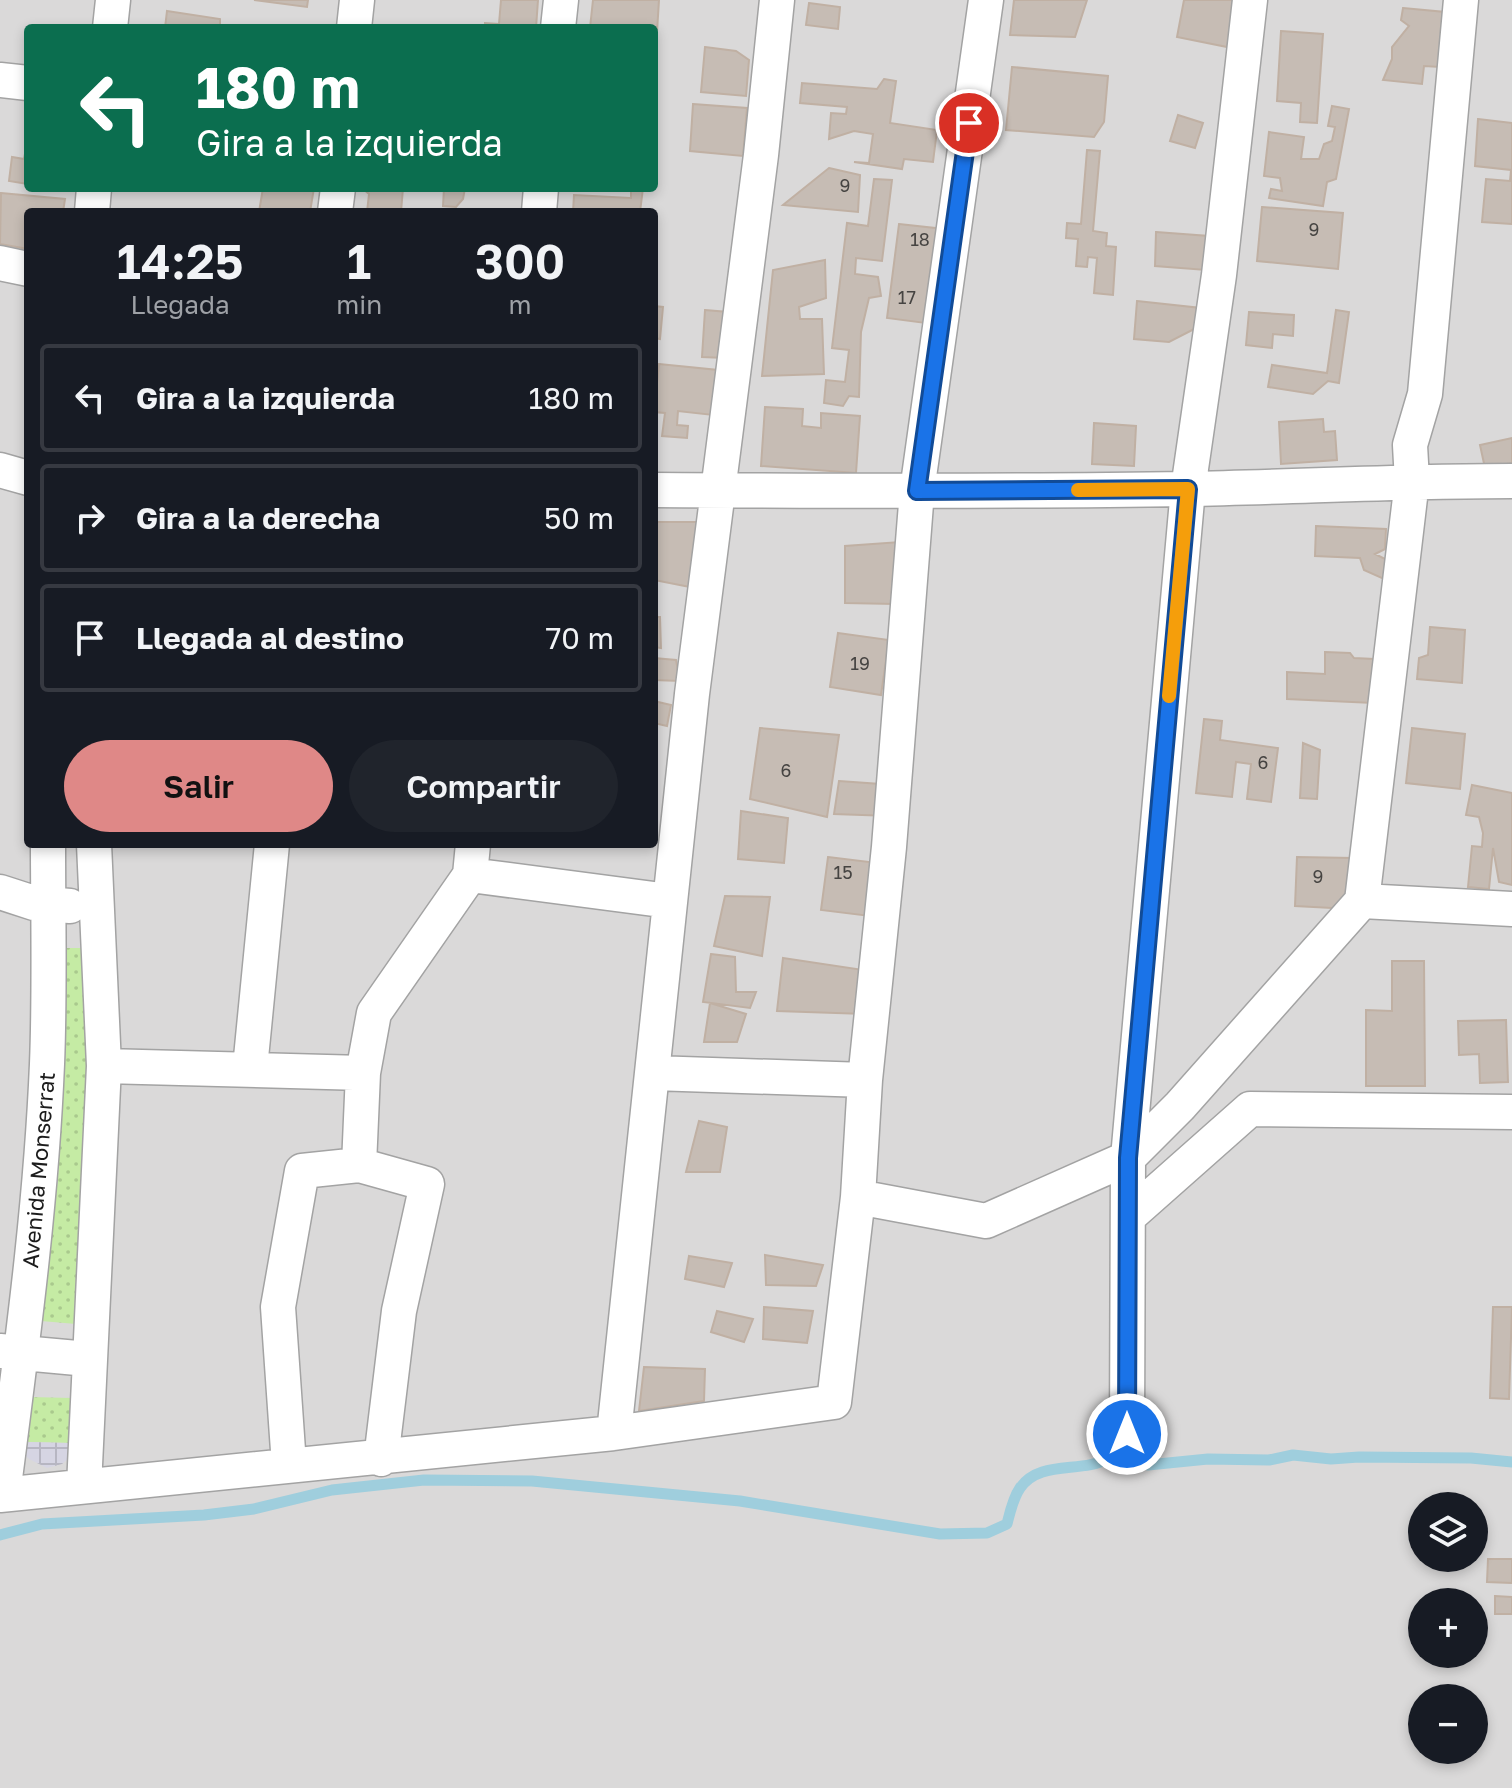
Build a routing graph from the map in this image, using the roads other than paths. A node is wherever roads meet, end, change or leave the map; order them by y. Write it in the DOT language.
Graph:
graph roads {
  1 [pos="113,0"];
  2 [pos="357,0"];
  3 [pos="561,0"];
  4 [pos="777,0"];
  5 [pos="986,0"];
  6 [pos="1250,0"];
  7 [pos="1461,0"];
  8 [pos="110,24"];
  9 [pos="354,24"];
  10 [pos="558,24"];
  11 [pos="0,80"];
  12 [pos="24,83"];
  13 [pos="0,263"];
  14 [pos="24,268"];
  15 [pos="0,470"];
  16 [pos="24,477"];
  17 [pos="1412,481"];
  18 [pos="1512,481"];
  19 [pos="1188,489"];
  20 [pos="658,490"];
  21 [pos="716,490"];
  22 [pos="917,491"];
  23 [pos="48,848"];
  24 [pos="94,848"];
  25 [pos="272,848"];
  26 [pos="471,859"];
  27 [pos="0,892"];
  28 [pos="669,901"];
  29 [pos="1362,901"];
  30 [pos="48,905"];
  31 [pos="97,907"];
  32 [pos="1512,909"];
  33 [pos="104,1066"];
  34 [pos="250,1068"];
  35 [pos="363,1073"];
  36 [pos="653,1073"];
  37 [pos="865,1080"];
  38 [pos="1512,1112"];
  39 [pos="1128,1158"];
  40 [pos="359,1165"];
  41 [pos="858,1197"];
  42 [pos="1128,1217"];
  43 [pos="10,1352"];
  44 [pos="88,1359"];
  45 [pos="614,1433"];
  46 [pos="1127,1434"];
  47 [pos="381,1459"];
  48 [pos="289,1465"];
  49 [pos="84,1486"];
  50 [pos="1,1494"];
  1 -- 8 [label="street"];
  2 -- 9 [label="street"];
  3 -- 10 [label="street"];
  4 -- 21 [label="street"];
  5 -- 22 [label="street"];
  6 -- 19 [label="street"];
  7 -- 17 [label="street"];
  11 -- 12 [label="street"];
  13 -- 14 [label="street"];
  15 -- 16 [label="street"];
  17 -- 18 [label="street"];
  17 -- 19 [label="street"];
  17 -- 29 [label="street"];
  19 -- 22 [label="street"];
  19 -- 39 [label="street"];
  20 -- 21 [label="street"];
  21 -- 22 [label="street"];
  21 -- 28 [label="street"];
  22 -- 37 [label="street"];
  23 -- 30 [label="street, Avenida Monserrat"];
  24 -- 31 [label="street"];
  25 -- 34 [label="street"];
  26 -- 28 [label="street"];
  26 -- 35 [label="street"];
  27 -- 30 [label="street"];
  28 -- 36 [label="street"];
  29 -- 32 [label="street"];
  29 -- 39 [label="street"];
  30 -- 31 [label="street"];
  30 -- 43 [label="street, Avenida Monserrat"];
  31 -- 33 [label="street"];
  33 -- 34 [label="street"];
  33 -- 44 [label="street"];
  34 -- 35 [label="street"];
  35 -- 40 [label="street"];
  36 -- 37 [label="street"];
  36 -- 45 [label="street"];
  37 -- 41 [label="street"];
  38 -- 42 [label="street"];
  39 -- 41 [label="street"];
  39 -- 42 [label="street"];
  40 -- 47 [label="street"];
  40 -- 48 [label="street"];
  41 -- 45 [label="street"];
  42 -- 46 [label="street"];
  43 -- 44 [label="street"];
  43 -- 50 [label="street, Avenida Monserrat"];
  44 -- 49 [label="street"];
  45 -- 47 [label="street"];
  47 -- 48 [label="street"];
  48 -- 49 [label="street"];
  49 -- 50 [label="street"];
}
